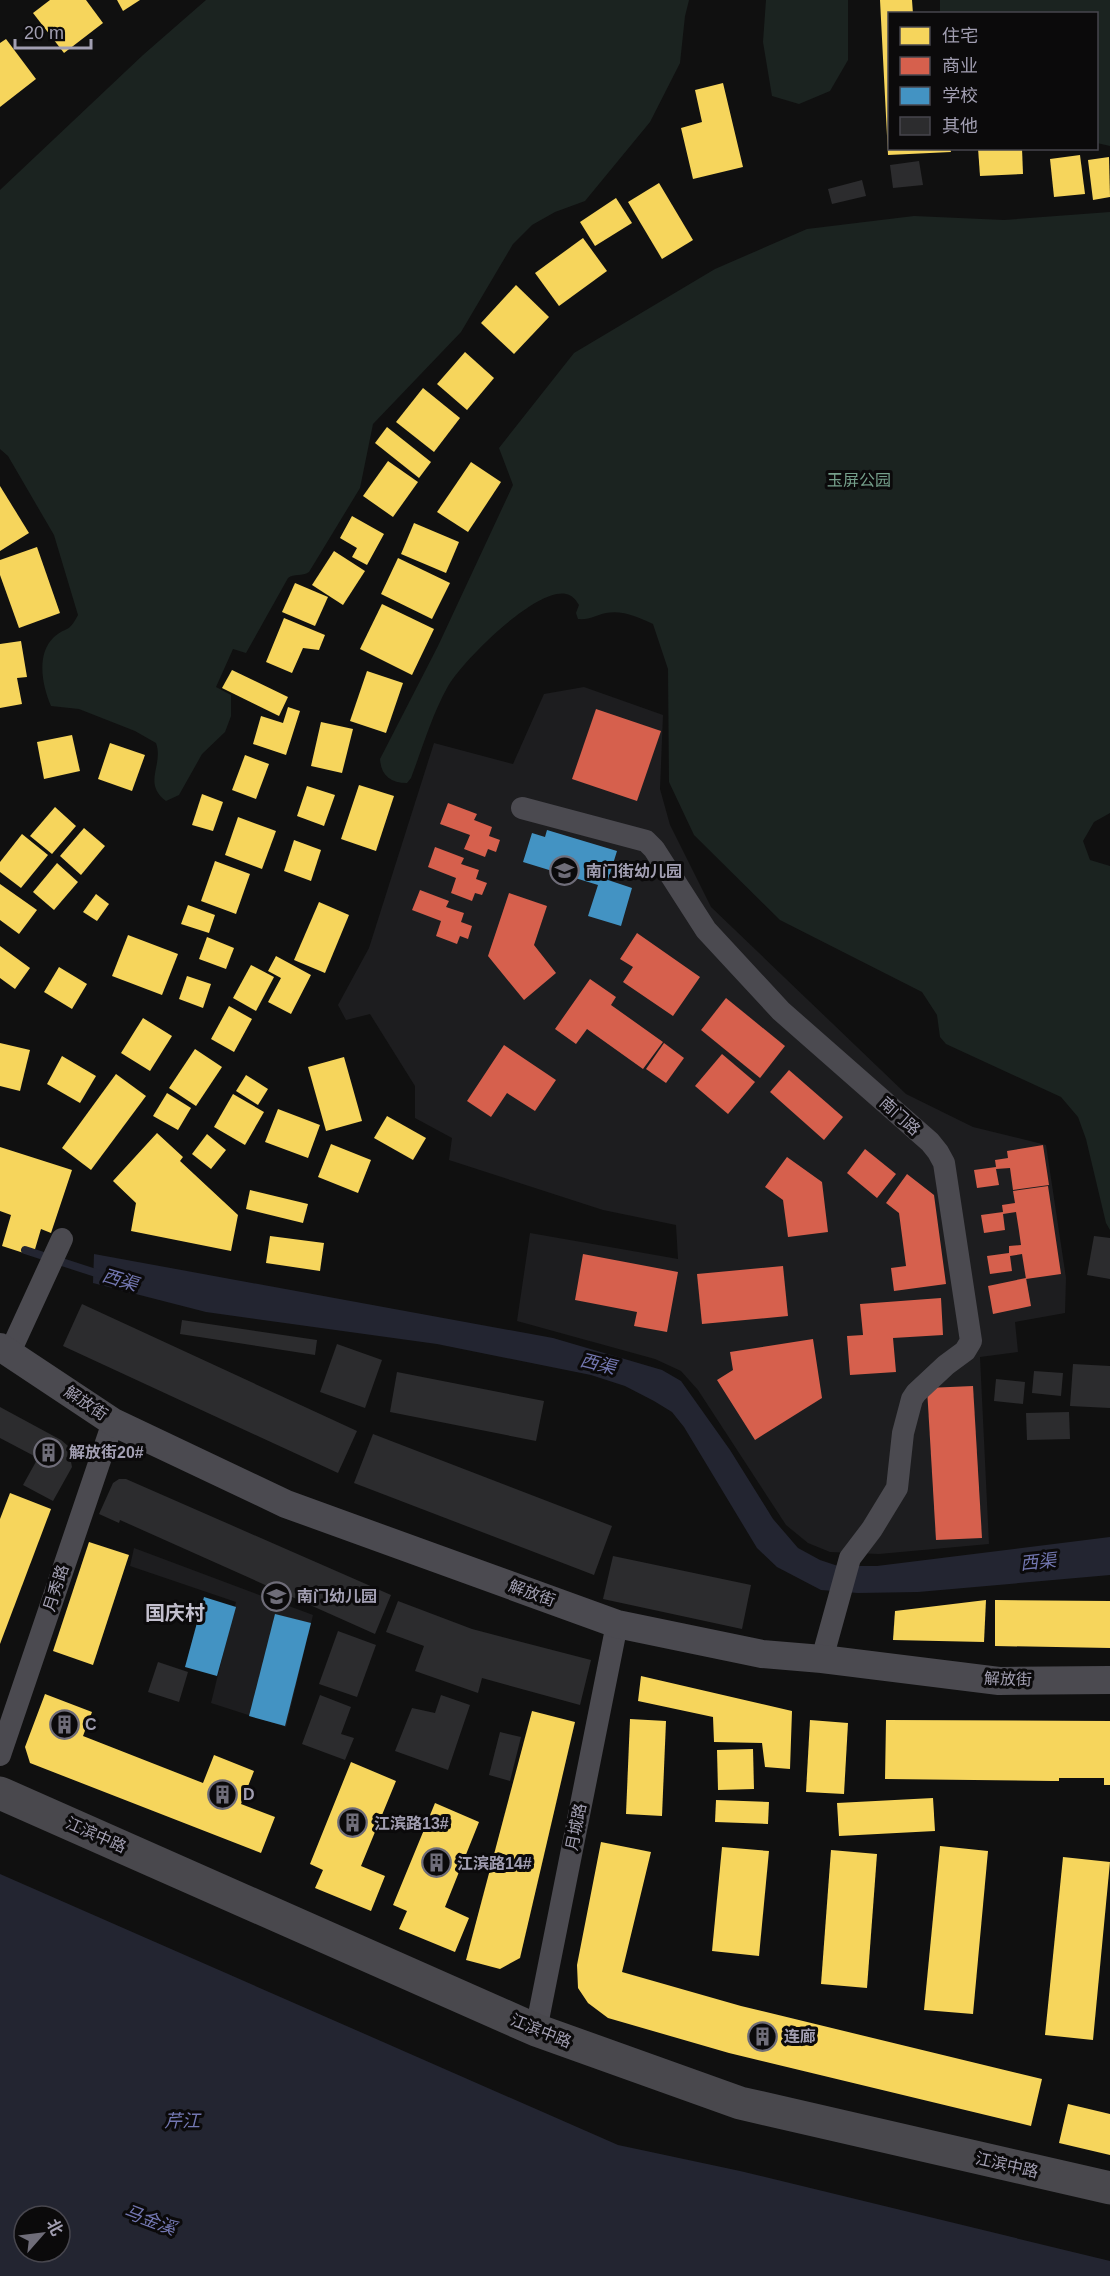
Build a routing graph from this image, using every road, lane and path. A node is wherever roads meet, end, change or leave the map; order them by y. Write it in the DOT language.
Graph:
graph roads {
  1 [pos="522,808"];
  2 [pos="62,1239"];
  3 [pos="5,1349"];
  4 [pos="113,1422"];
  5 [pos="617,1624"];
  6 [pos="822,1659"];
  7 [pos="1110,1680"];
  8 [pos="0,1755"];
  9 [pos="0,1792"];
  10 [pos="536,2030"];
  11 [pos="1110,2188"];
  1 -- 6 [label="street, 南门路"];
  2 -- 3 [label="street"];
  3 -- 4 [label="street, 解放街"];
  4 -- 5 [label="street, 解放街"];
  4 -- 8 [label="street, 月秀路"];
  5 -- 6 [label="street, 解放街"];
  5 -- 10 [label="street, 月城路"];
  6 -- 7 [label="street, 解放街"];
  9 -- 10 [label="main road, 江滨中路"];
  10 -- 11 [label="main road, 江滨中路"];
}
